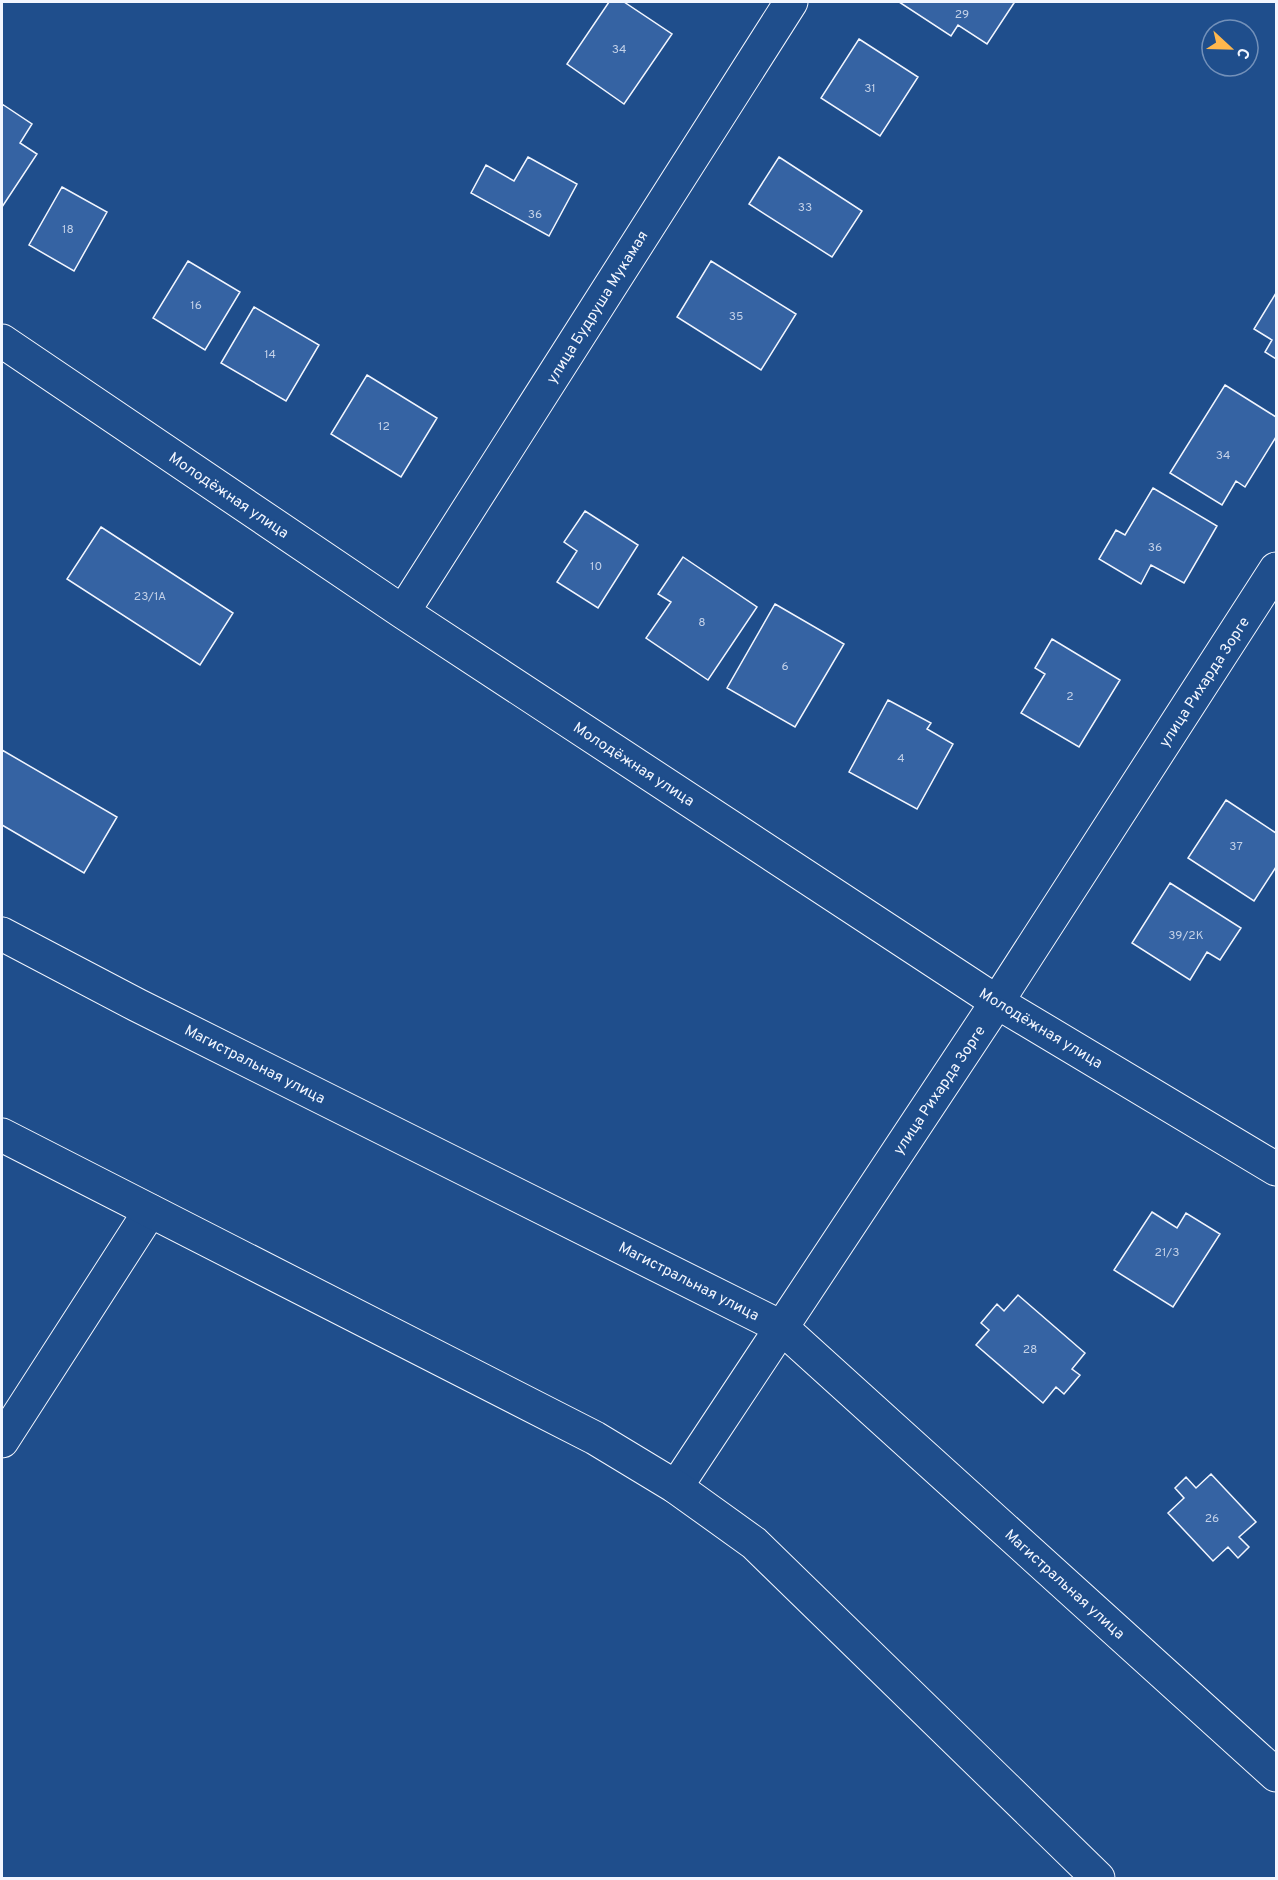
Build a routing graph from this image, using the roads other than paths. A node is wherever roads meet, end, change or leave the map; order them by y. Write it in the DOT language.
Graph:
graph roads {
  1 [pos="790,2"];
  2 [pos="2,341"];
  3 [pos="1276,569"];
  4 [pos="403,612"];
  5 [pos="2,934"];
  6 [pos="997,1002"];
  7 [pos="2,1135"];
  8 [pos="1276,1169"];
  9 [pos="150,1211"];
  10 [pos="781,1327"];
  11 [pos="2,1441"];
  12 [pos="676,1487"];
  13 [pos="1276,1775"];
  14 [pos="1098,1878"];
  1 -- 4 [label="street, улица Будруша Мукамая"];
  2 -- 4 [label="street, Молодёжная улица"];
  3 -- 6 [label="street, улица Рихарда Зорге"];
  4 -- 6 [label="street, Молодёжная улица"];
  5 -- 10 [label="street, Магистральная улица"];
  6 -- 8 [label="street, Молодёжная улица"];
  6 -- 10 [label="street, улица Рихарда Зорге"];
  7 -- 9 [label="street"];
  9 -- 11 [label="street"];
  9 -- 12 [label="street"];
  10 -- 12 [label="street, улица Рихарда Зорге"];
  10 -- 13 [label="street, Магистральная улица"];
  12 -- 14 [label="street"];
}
